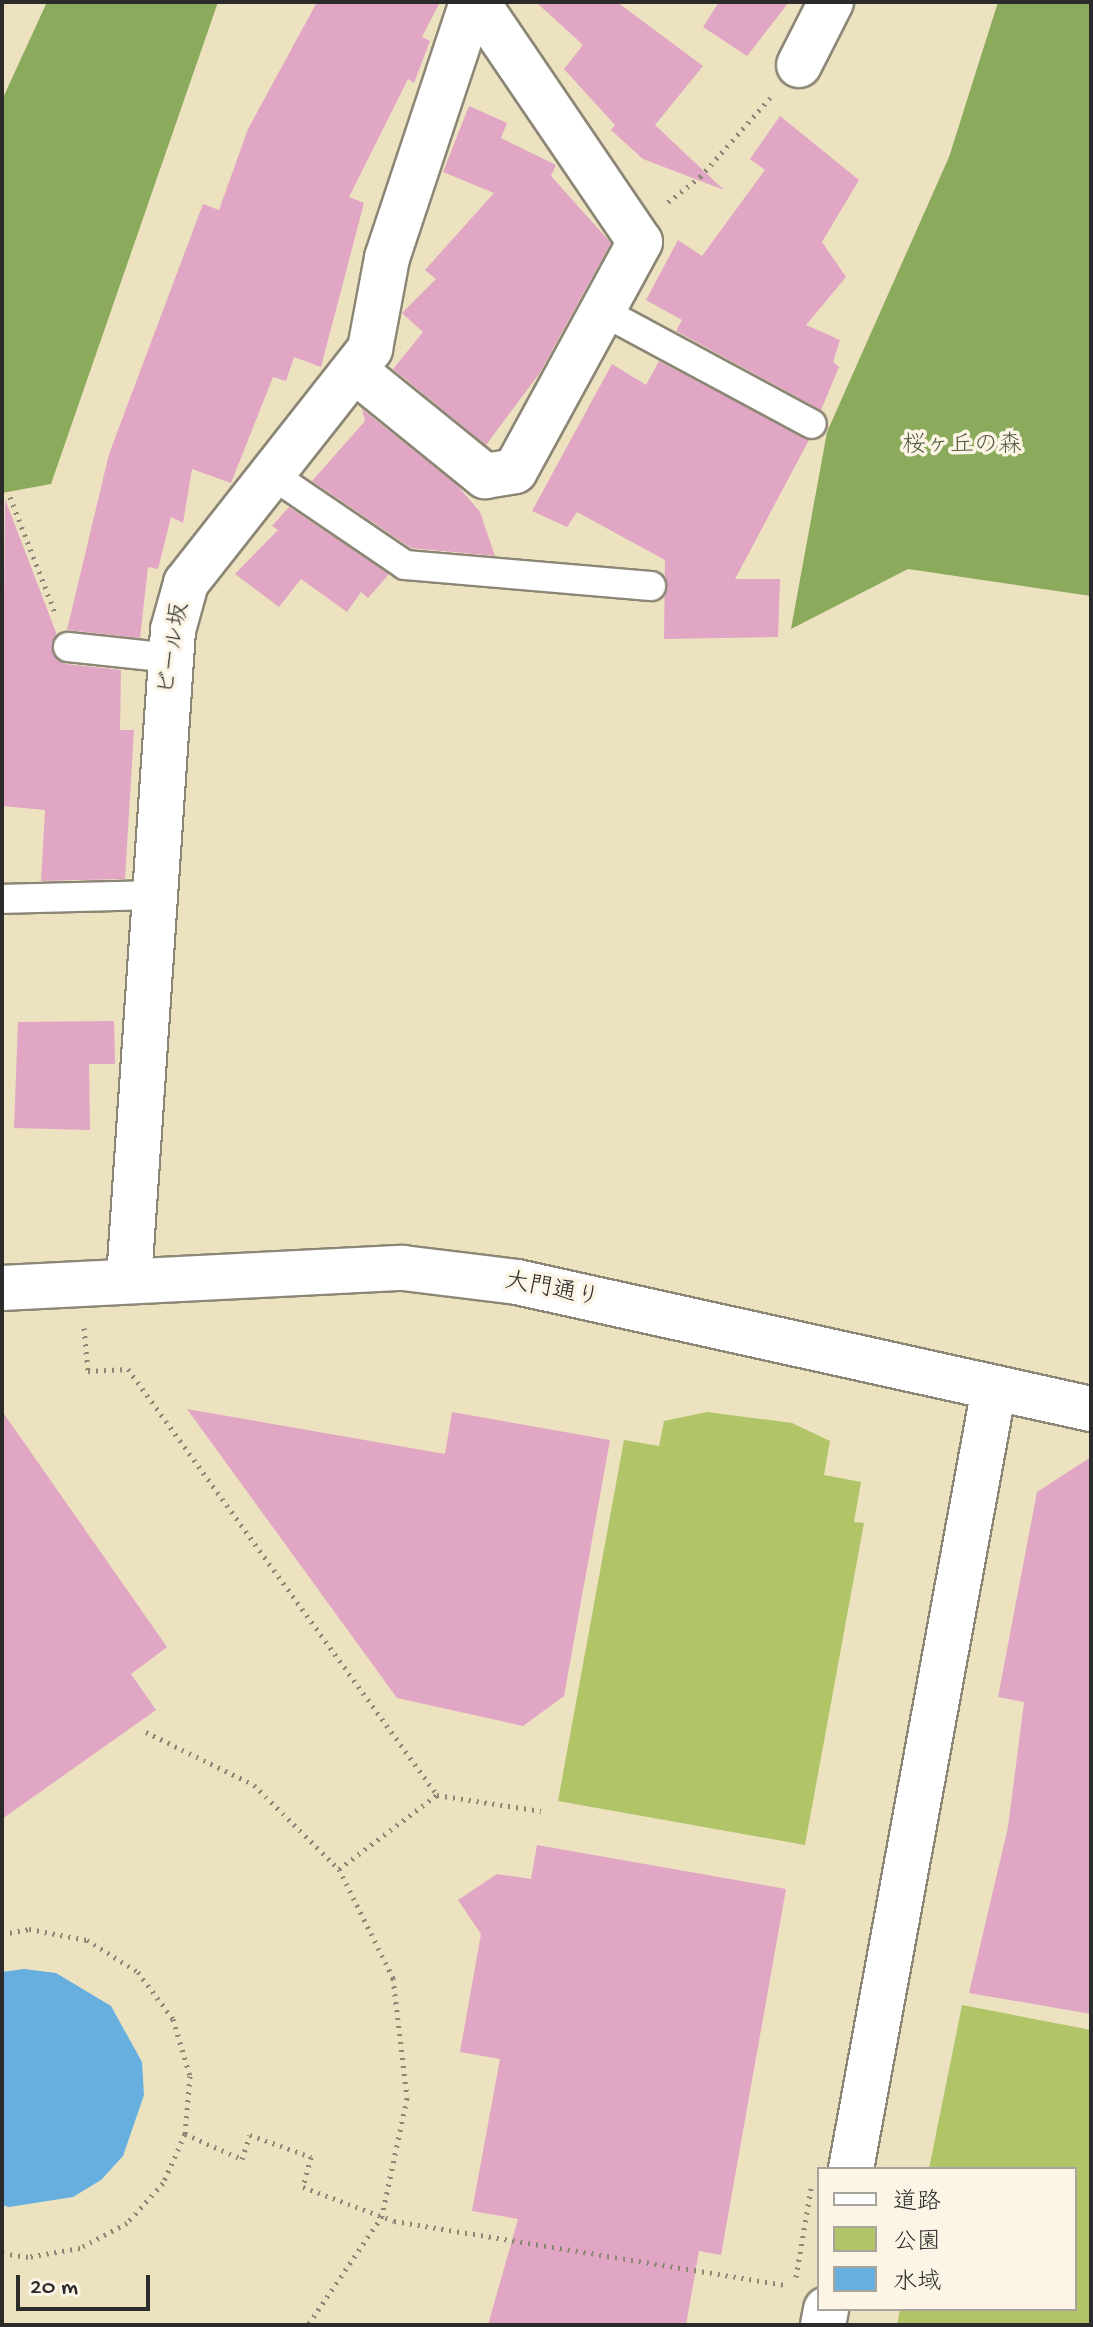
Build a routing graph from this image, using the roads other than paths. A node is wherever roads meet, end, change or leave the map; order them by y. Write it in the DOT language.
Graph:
graph roads {
  1 [pos="474,2"];
  2 [pos="831,2"];
  3 [pos="799,65"];
  4 [pos="602,311"];
  5 [pos="354,370"];
  6 [pos="812,424"];
  7 [pos="274,476"];
  8 [pos="651,586"];
  9 [pos="68,647"];
  10 [pos="171,658"];
  11 [pos="152,895"];
  12 [pos="2,899"];
  13 [pos="129,1279"];
  14 [pos="2,1288"];
  15 [pos="994,1388"];
  16 [pos="1091,1409"];
  17 [pos="851,2167"];
  18 [pos="810,2298"];
  19 [pos="823,2325"];
  1 -- 4 [label="street"];
  1 -- 5 [label="street, ビール坂"];
  2 -- 3 [label="street"];
  4 -- 5 [label="street"];
  4 -- 6 [label="lane"];
  5 -- 7 [label="street, ビール坂"];
  7 -- 8 [label="lane"];
  7 -- 10 [label="street, ビール坂"];
  9 -- 10 [label="lane"];
  10 -- 11 [label="street, ビール坂"];
  11 -- 12 [label="lane"];
  11 -- 13 [label="street, ビール坂"];
  13 -- 14 [label="street, 大門通り"];
  13 -- 15 [label="street, 大門通り"];
  15 -- 16 [label="street, 大門通り"];
  15 -- 17 [label="street"];
  18 -- 19 [label="street"];
}
